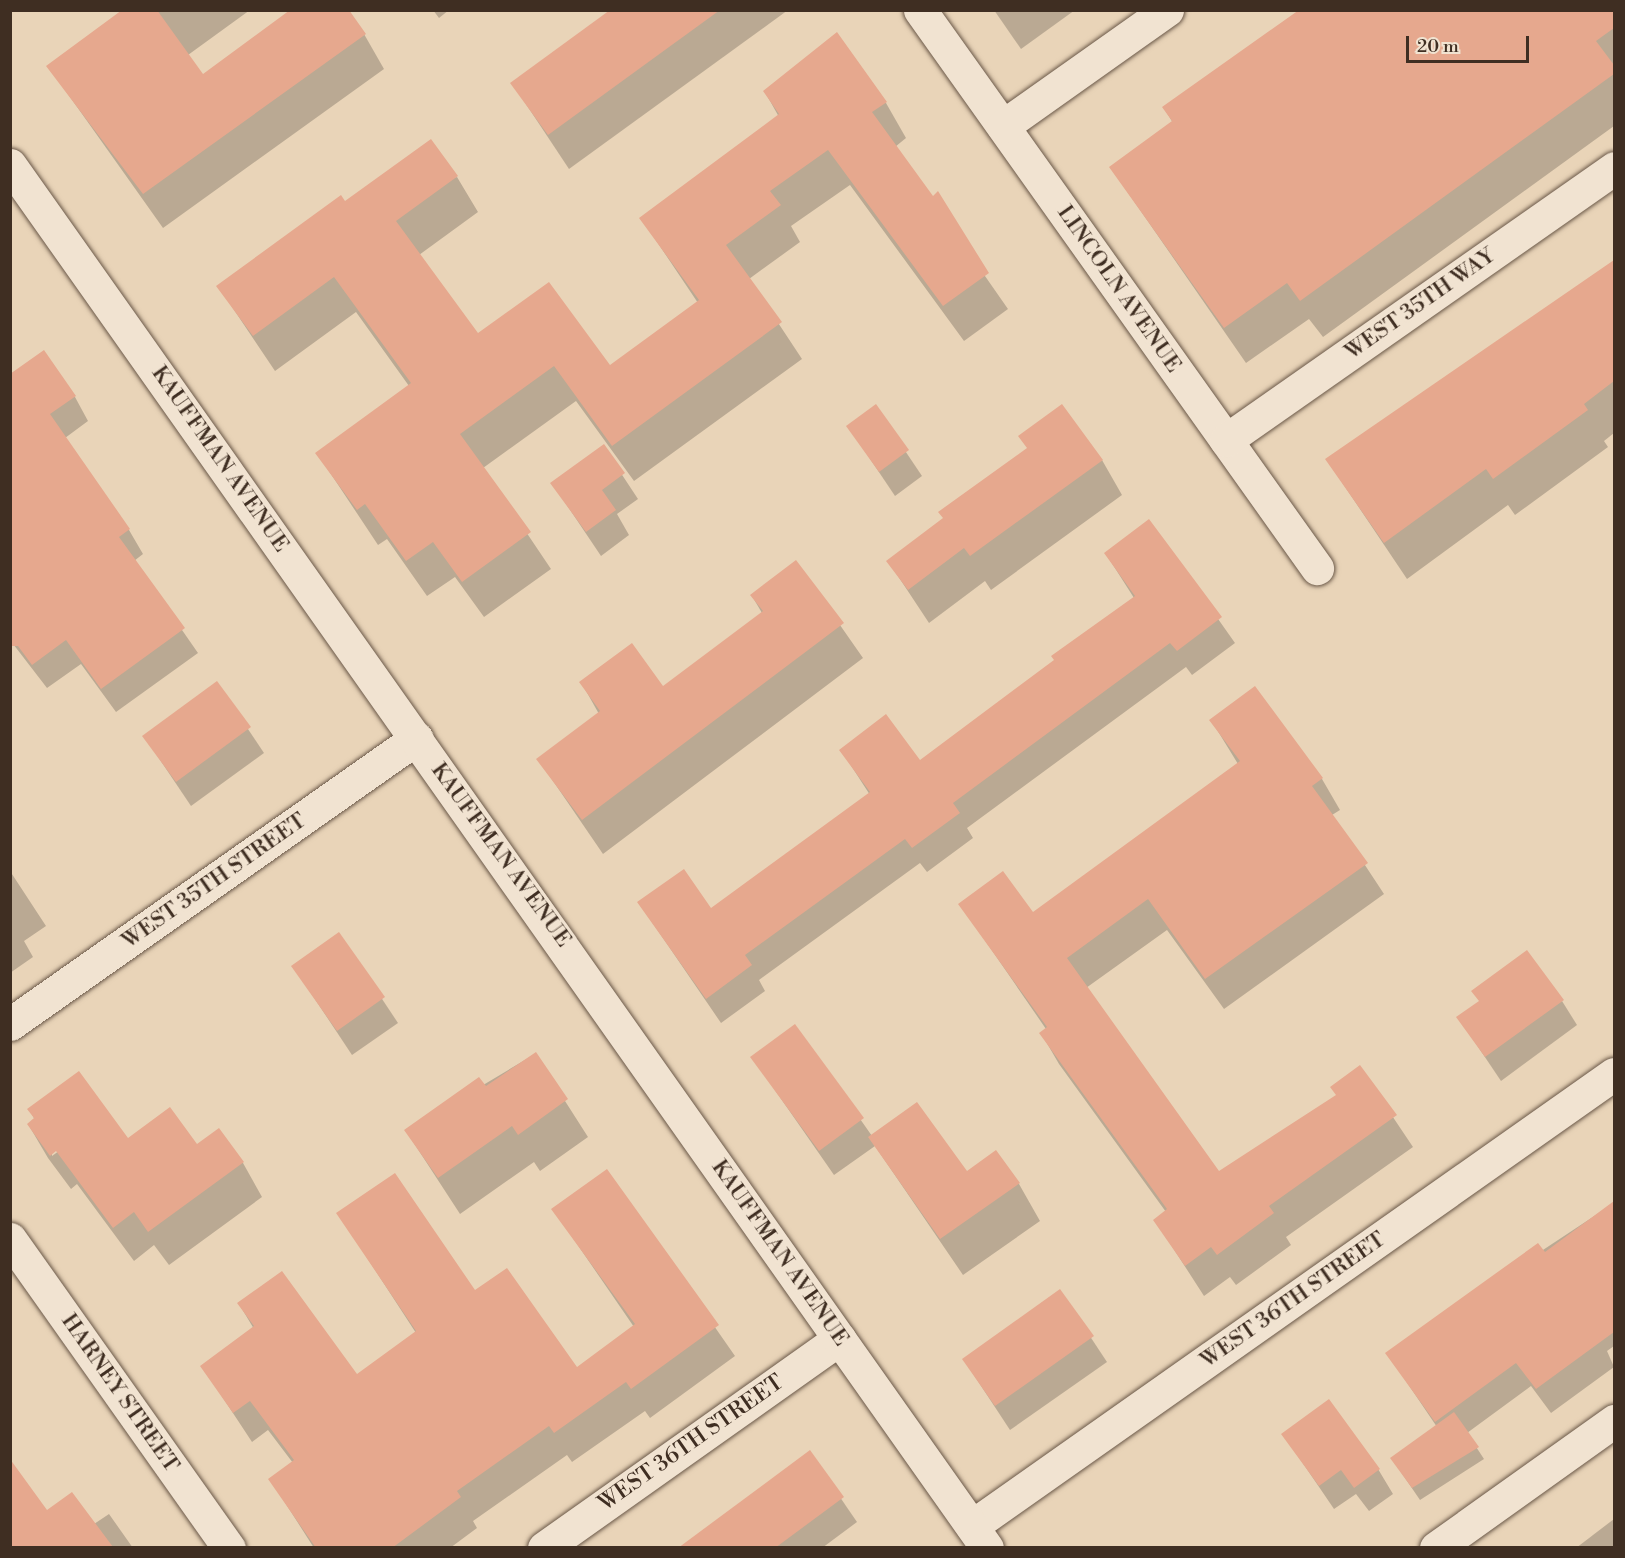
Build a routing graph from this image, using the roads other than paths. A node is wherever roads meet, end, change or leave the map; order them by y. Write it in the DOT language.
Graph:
graph roads {
  1 [pos="920,10"];
  2 [pos="1167,10"];
  3 [pos="1003,126"];
  4 [pos="10,165"];
  5 [pos="1614,168"];
  6 [pos="1226,440"];
  7 [pos="1317,568"];
  8 [pos="417,738"];
  9 [pos="10,1024"];
  10 [pos="1614,1074"];
  11 [pos="10,1239"];
  12 [pos="838,1339"];
  13 [pos="1614,1421"];
  14 [pos="980,1537"];
  15 [pos="229,1548"];
  16 [pos="544,1548"];
  17 [pos="1436,1548"];
  1 -- 3 [label="street, LINCOLN AVENUE"];
  2 -- 3 [label="street"];
  3 -- 6 [label="street, LINCOLN AVENUE"];
  4 -- 8 [label="street, KAUFFMAN AVENUE"];
  5 -- 6 [label="street, WEST 35TH WAY"];
  6 -- 7 [label="street, LINCOLN AVENUE"];
  8 -- 9 [label="street, WEST 35TH STREET"];
  8 -- 12 [label="street, KAUFFMAN AVENUE"];
  10 -- 14 [label="street, WEST 36TH STREET"];
  11 -- 15 [label="street, HARNEY STREET"];
  12 -- 14 [label="street, KAUFFMAN AVENUE"];
  12 -- 16 [label="street, WEST 36TH STREET"];
  13 -- 17 [label="street"];
}
